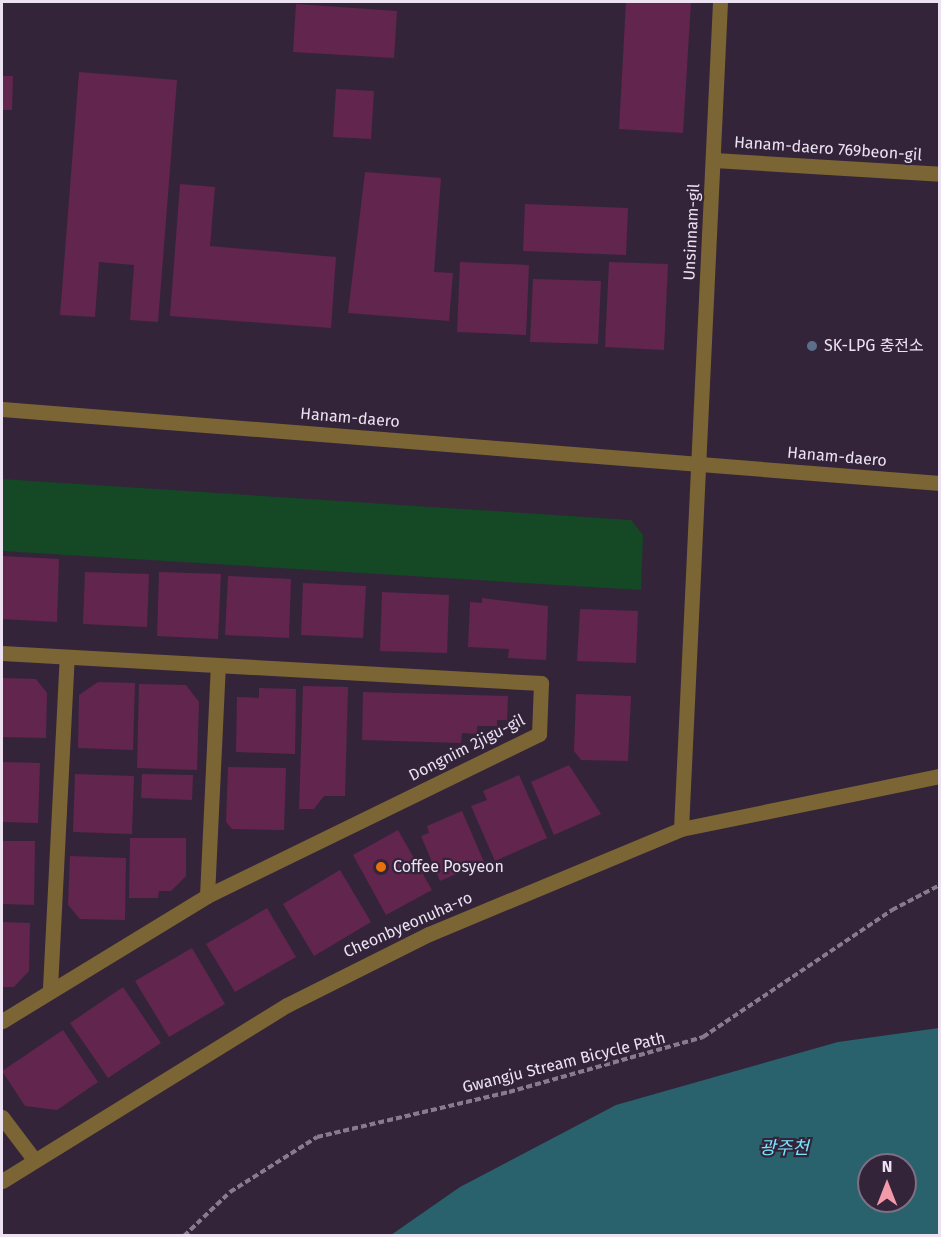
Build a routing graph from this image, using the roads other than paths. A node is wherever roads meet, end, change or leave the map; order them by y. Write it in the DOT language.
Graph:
graph roads {
  1 [pos="720,2"];
  2 [pos="714,160"];
  3 [pos="939,174"];
  4 [pos="2,409"];
  5 [pos="696,464"];
  6 [pos="939,483"];
  7 [pos="2,654"];
  8 [pos="67,658"];
  9 [pos="218,666"];
  10 [pos="939,776"];
  11 [pos="681,829"];
  12 [pos="207,896"];
  13 [pos="50,988"];
  14 [pos="2,1021"];
  15 [pos="2,1118"];
  16 [pos="33,1158"];
  17 [pos="2,1181"];
  1 -- 2 [label="street, Unsinnam-gil"];
  2 -- 3 [label="street, Hanam-daero 769beon-gil"];
  2 -- 5 [label="street, Unsinnam-gil"];
  4 -- 5 [label="street, Hanam-daero"];
  5 -- 6 [label="street, Hanam-daero"];
  5 -- 11 [label="street"];
  7 -- 8 [label="street, Dongnim 2jigu-gil"];
  8 -- 9 [label="street, Dongnim 2jigu-gil"];
  8 -- 13 [label="street"];
  9 -- 12 [label="street"];
  9 -- 12 [label="street, Dongnim 2jigu-gil"];
  10 -- 11 [label="street, Cheonbyeonuha-ro"];
  11 -- 16 [label="street, Cheonbyeonuha-ro"];
  12 -- 13 [label="street, Dongnim 2jigu-gil"];
  13 -- 14 [label="street, Dongnim 2jigu-gil"];
  15 -- 16 [label="street"];
  16 -- 17 [label="street, Cheonbyeonuha-ro"];
}
